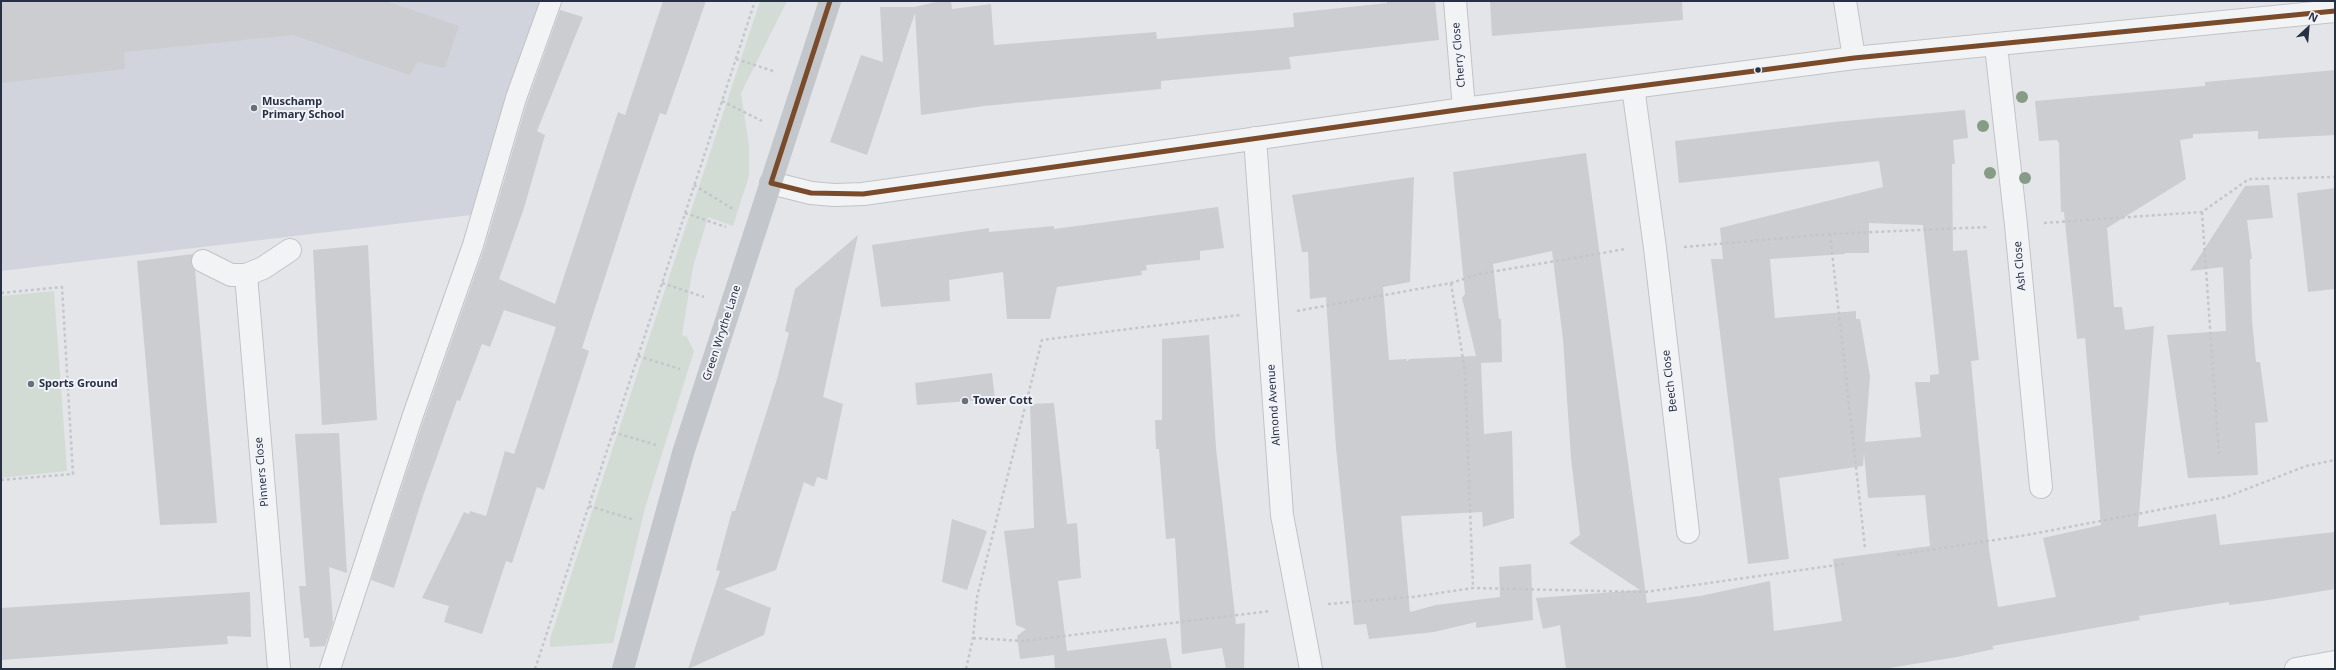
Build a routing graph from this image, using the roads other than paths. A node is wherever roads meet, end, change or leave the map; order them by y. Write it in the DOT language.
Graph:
graph roads {
  1 [pos="550,1"];
  2 [pos="830,1"];
  3 [pos="1455,1"];
  4 [pos="1845,1"];
  5 [pos="2335,11"];
  6 [pos="1996,46"];
  7 [pos="1854,58"];
  8 [pos="1632,87"];
  9 [pos="1464,109"];
  10 [pos="1255,138"];
  11 [pos="771,182"];
  12 [pos="290,250"];
  13 [pos="203,261"];
  14 [pos="246,275"];
  15 [pos="2041,488"];
  16 [pos="1688,532"];
  17 [pos="2335,662"];
  18 [pos="278,669"];
  19 [pos="330,669"];
  20 [pos="623,669"];
  21 [pos="1311,669"];
  22 [pos="2296,669"];
  1 -- 19 [label="lane"];
  2 -- 11 [label="street, Green Wrythe Lane"];
  3 -- 9 [label="street, Cherry Close"];
  4 -- 7 [label="street"];
  5 -- 6 [label="street"];
  6 -- 7 [label="street"];
  6 -- 15 [label="street, Ash Close"];
  7 -- 8 [label="street"];
  8 -- 9 [label="street"];
  8 -- 16 [label="street, Beech Close"];
  9 -- 10 [label="street"];
  10 -- 11 [label="street"];
  10 -- 21 [label="street, Almond Avenue"];
  11 -- 20 [label="street, Green Wrythe Lane"];
  12 -- 14 [label="street"];
  13 -- 14 [label="street"];
  14 -- 18 [label="street, Pinners Close"];
  17 -- 22 [label="street"];
}
